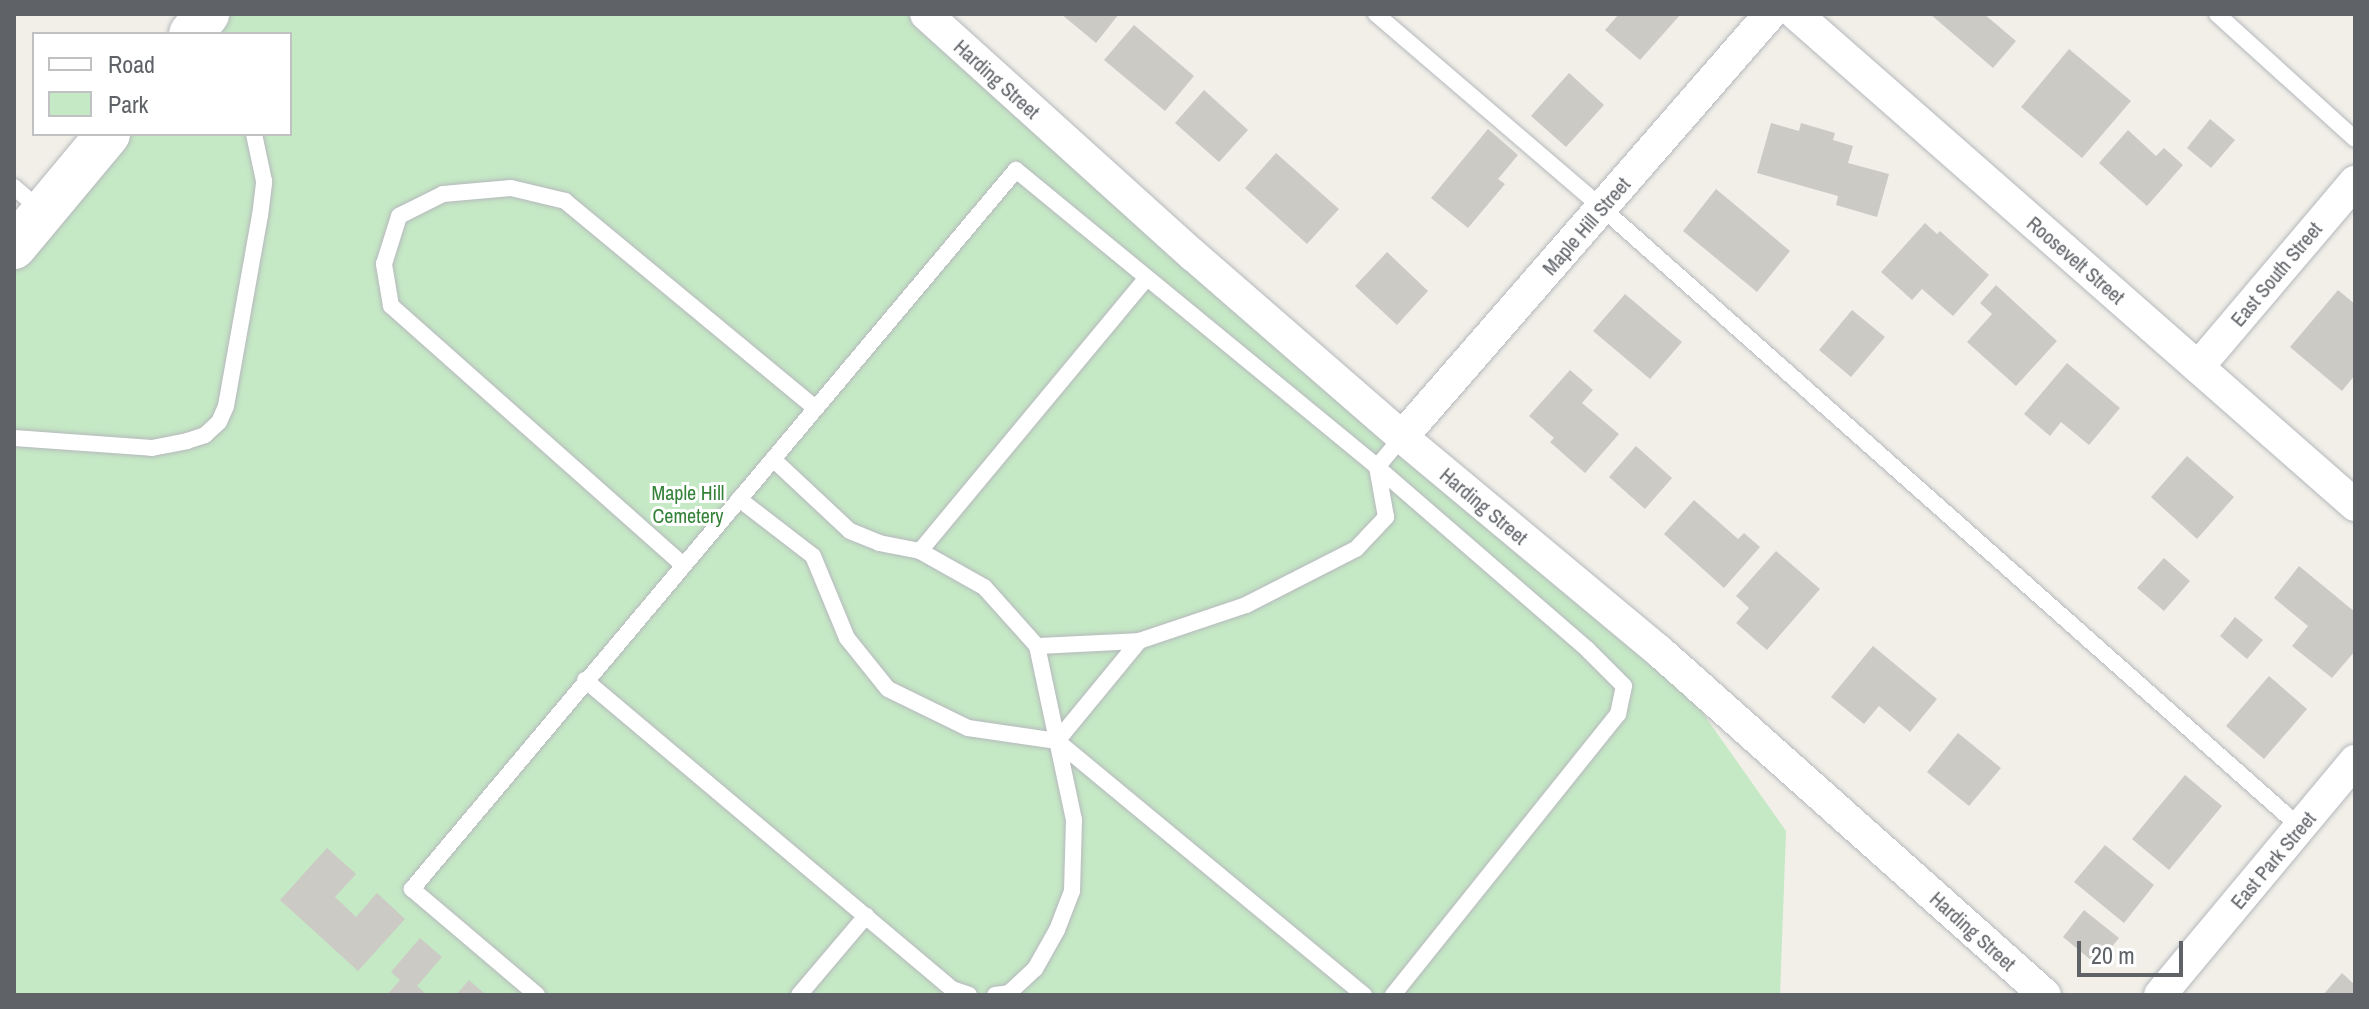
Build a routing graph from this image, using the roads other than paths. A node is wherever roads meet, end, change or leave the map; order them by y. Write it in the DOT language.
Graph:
graph roads {
  1 [pos="209,14"];
  2 [pos="926,14"];
  3 [pos="1376,14"];
  4 [pos="1770,14"];
  5 [pos="1796,14"];
  6 [pos="2217,14"];
  7 [pos="193,32"];
  8 [pos="218,32"];
  9 [pos="106,136"];
  10 [pos="254,136"];
  11 [pos="2355,139"];
  12 [pos="2355,182"];
  13 [pos="29,199"];
  14 [pos="1602,208"];
  15 [pos="14,247"];
  16 [pos="1147,278"];
  17 [pos="2198,367"];
  18 [pos="815,408"];
  19 [pos="1402,437"];
  20 [pos="14,438"];
  21 [pos="773,459"];
  22 [pos="1377,467"];
  23 [pos="739,499"];
  24 [pos="2355,505"];
  25 [pos="920,551"];
  26 [pos="683,565"];
  27 [pos="1139,641"];
  28 [pos="1037,646"];
  29 [pos="585,680"];
  30 [pos="1057,741"];
  31 [pos="2355,761"];
  32 [pos="2300,827"];
  33 [pos="866,916"];
  34 [pos="537,995"];
  35 [pos="799,995"];
  36 [pos="969,995"];
  37 [pos="995,995"];
  38 [pos="1364,995"];
  39 [pos="1393,995"];
  40 [pos="2045,995"];
  41 [pos="2160,995"];
  1 -- 7 [label="street"];
  1 -- 8 [label="lane"];
  2 -- 19 [label="street, Harding Street"];
  3 -- 14 [label="lane"];
  4 -- 14 [label="street, Maple Hill Street"];
  5 -- 17 [label="street, Roosevelt Street"];
  6 -- 11 [label="lane"];
  9 -- 13 [label="street"];
  10 -- 20 [label="lane"];
  12 -- 17 [label="street, East South Street"];
  13 -- 15 [label="street"];
  14 -- 19 [label="street, Maple Hill Street"];
  14 -- 32 [label="lane"];
  16 -- 18 [label="lane"];
  16 -- 22 [label="lane"];
  16 -- 25 [label="lane"];
  17 -- 24 [label="street, Roosevelt Street"];
  18 -- 21 [label="lane"];
  18 -- 26 [label="lane"];
  19 -- 22 [label="lane"];
  19 -- 40 [label="street, Harding Street"];
  21 -- 23 [label="lane"];
  21 -- 25 [label="lane"];
  22 -- 27 [label="lane"];
  22 -- 39 [label="lane"];
  23 -- 26 [label="lane"];
  23 -- 30 [label="lane"];
  25 -- 28 [label="lane"];
  26 -- 29 [label="lane"];
  27 -- 28 [label="lane"];
  27 -- 30 [label="lane"];
  28 -- 30 [label="lane"];
  29 -- 33 [label="lane"];
  29 -- 34 [label="lane"];
  30 -- 37 [label="lane"];
  30 -- 38 [label="lane"];
  31 -- 32 [label="street, East Park Street"];
  32 -- 41 [label="street, East Park Street"];
  33 -- 35 [label="lane"];
  33 -- 36 [label="lane"];
}
